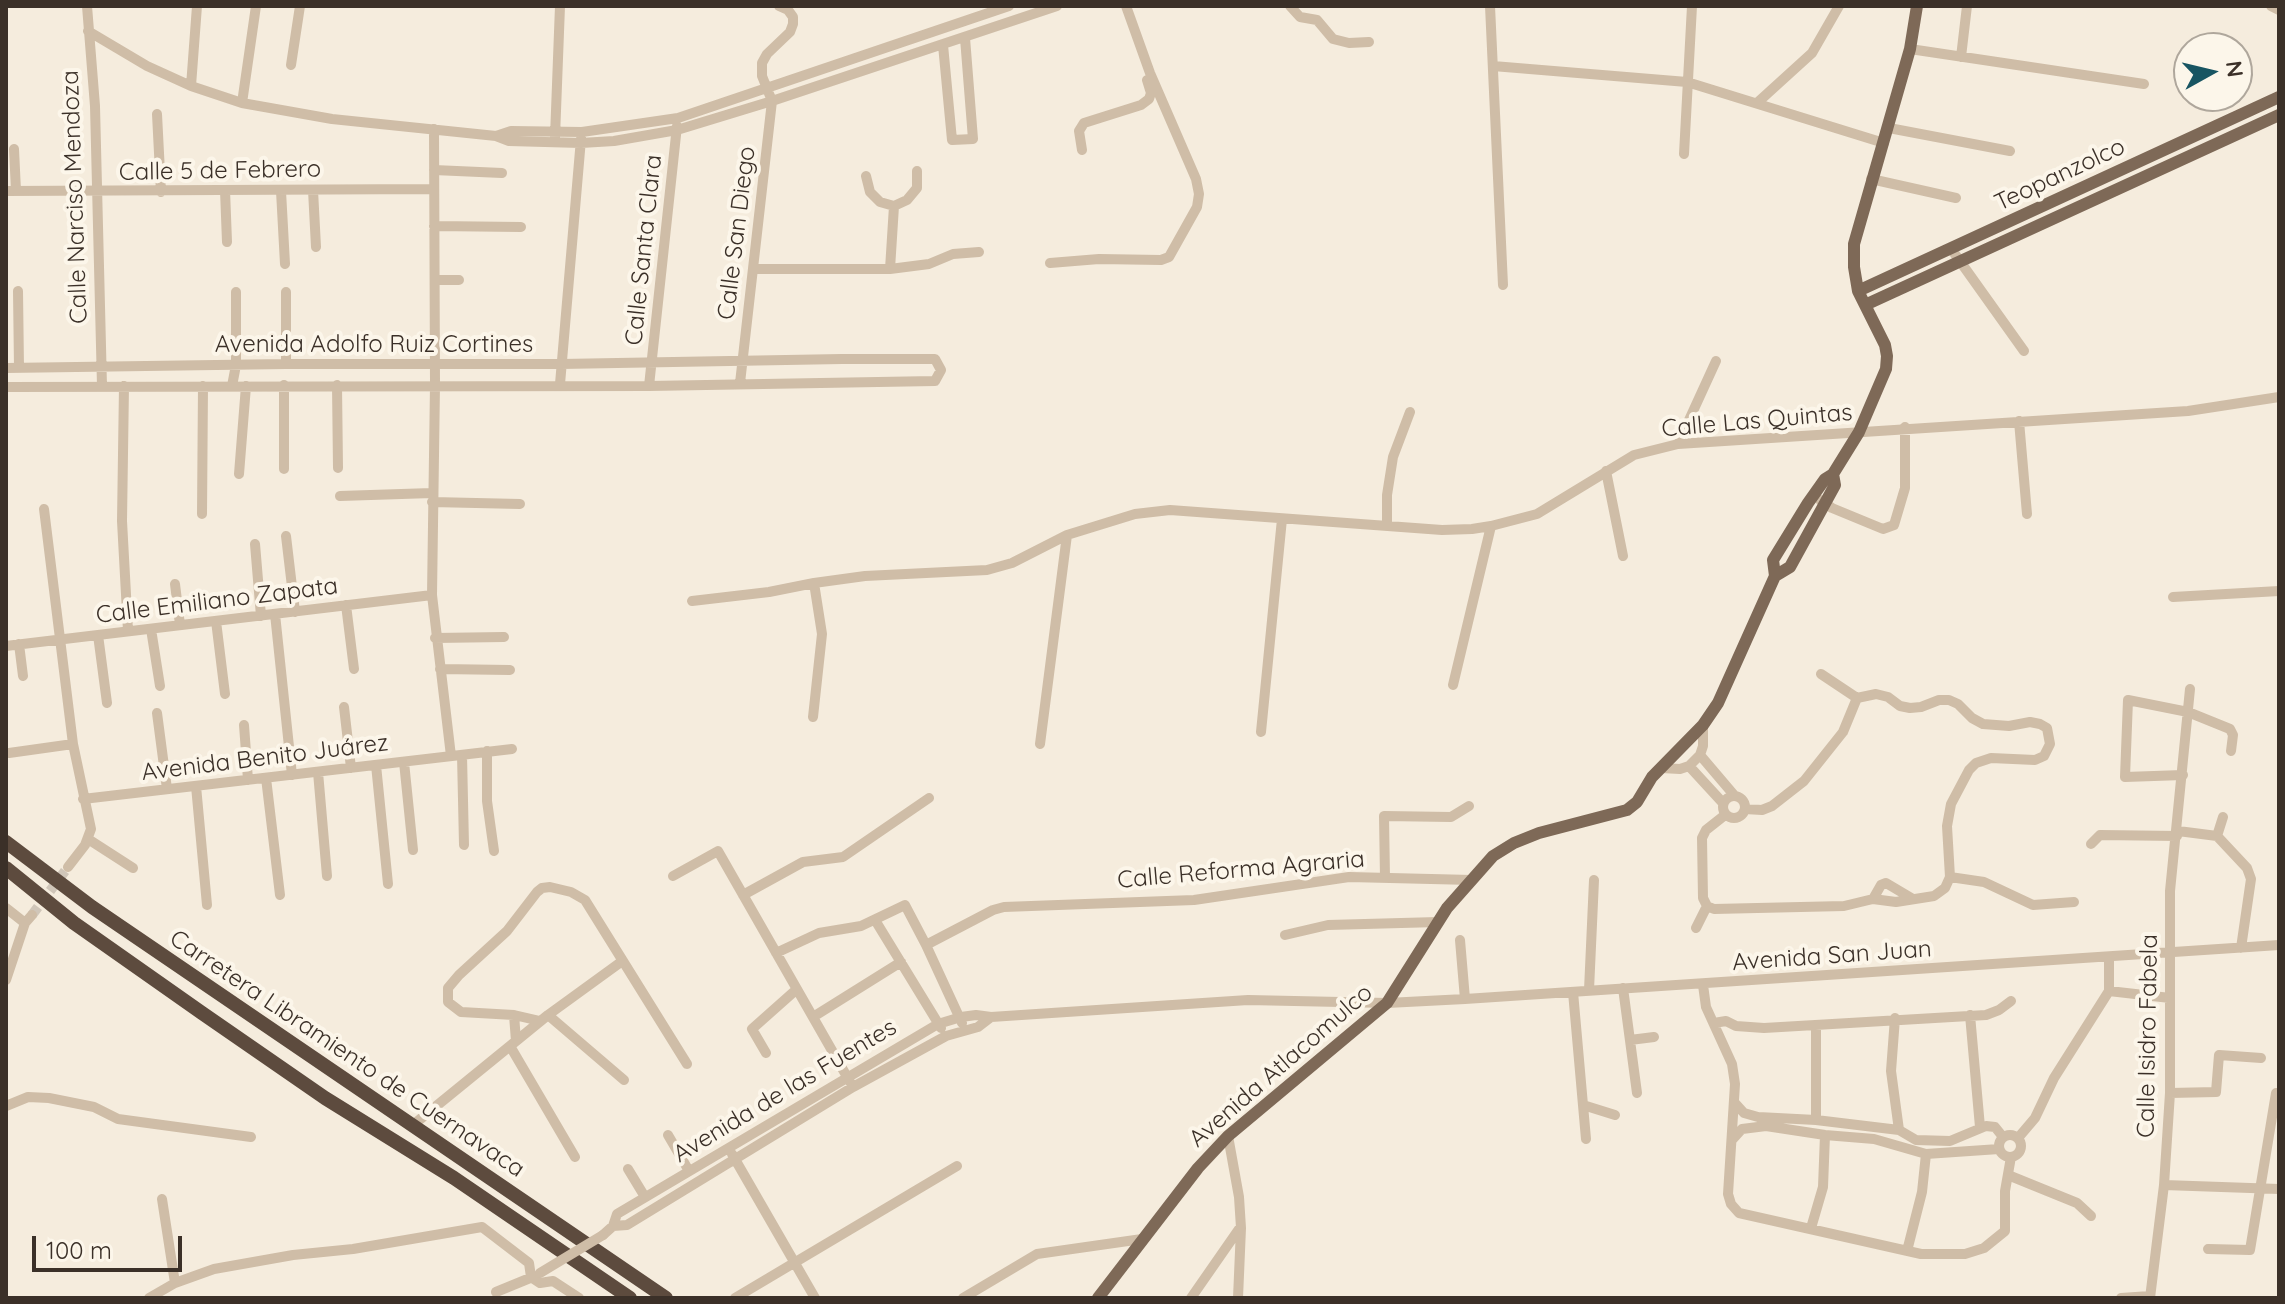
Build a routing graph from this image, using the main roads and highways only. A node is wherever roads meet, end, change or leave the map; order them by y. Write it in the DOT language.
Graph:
graph roads {
  1 [pos="1917,6"];
  2 [pos="2279,97"];
  3 [pos="2279,115"];
  4 [pos="2138,163"];
  5 [pos="2146,177"];
  6 [pos="1858,291"];
  7 [pos="1865,305"];
  8 [pos="1833,474"];
  9 [pos="1775,576"];
  10 [pos="6,842"];
  11 [pos="6,868"];
  12 [pos="6,878"];
  13 [pos="34,892"];
  14 [pos="630,1298"];
  15 [pos="666,1298"];
  16 [pos="1098,1298"];
  1 -- 6 [label="main road, Avenida Atlacomulco"];
  2 -- 4 [label="main road, Teopanzolco"];
  3 -- 5 [label="main road, Teopanzolco"];
  4 -- 5 [label="main road"];
  4 -- 6 [label="main road, Teopanzolco"];
  5 -- 7 [label="main road, Teopanzolco"];
  6 -- 7 [label="main road, Avenida Atlacomulco"];
  7 -- 8 [label="main road, Avenida Atlacomulco"];
  8 -- 9 [label="main road, Avenida Atlacomulco"];
  8 -- 9 [label="main road, Avenida Atlacomulco"];
  9 -- 16 [label="main road, Avenida Atlacomulco"];
  10 -- 15 [label="highway, Carretera Libramiento de Cuernavaca"];
  11 -- 13 [label="highway, Carretera Libramiento de Cuernavaca"];
  12 -- 13 [label="highway"];
  13 -- 14 [label="highway, Carretera Libramiento de Cuernavaca"];
}
